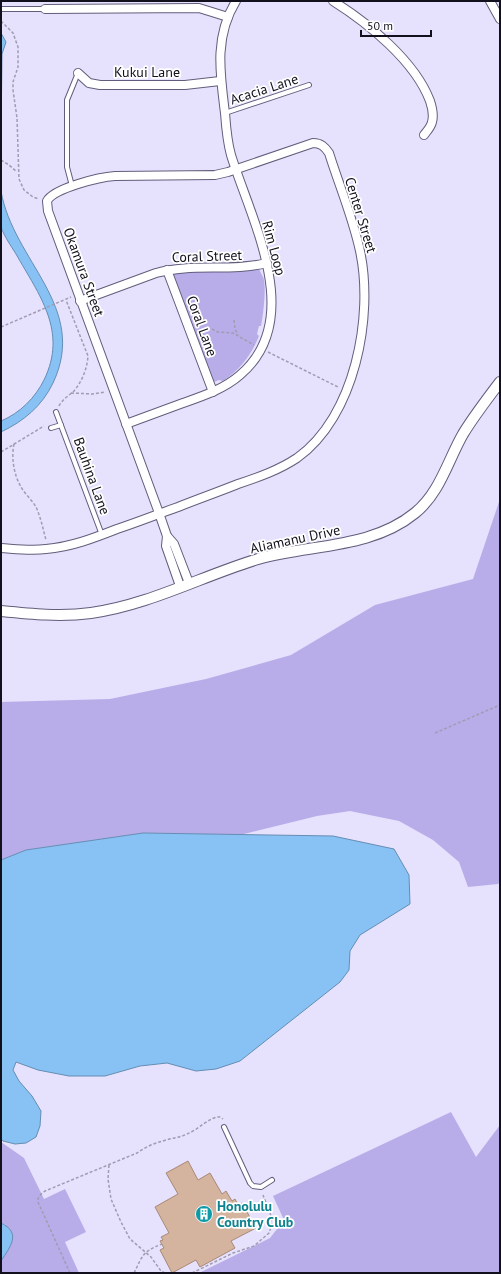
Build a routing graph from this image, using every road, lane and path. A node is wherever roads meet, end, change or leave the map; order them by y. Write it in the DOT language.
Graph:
graph roads {
  1 [pos="236,1"];
  2 [pos="333,1"];
  3 [pos="490,1"];
  4 [pos="1,9"];
  5 [pos="45,9"];
  6 [pos="228,17"];
  7 [pos="500,19"];
  8 [pos="1,21"];
  9 [pos="78,73"];
  10 [pos="220,81"];
  11 [pos="309,85"];
  12 [pos="225,113"];
  13 [pos="424,135"];
  14 [pos="1,160"];
  15 [pos="236,169"];
  16 [pos="18,173"];
  17 [pos="72,186"];
  18 [pos="40,200"];
  19 [pos="267,263"];
  20 [pos="167,270"];
  21 [pos="72,297"];
  22 [pos="66,300"];
  23 [pos="80,301"];
  24 [pos="234,320"];
  25 [pos="1,328"];
  26 [pos="212,329"];
  27 [pos="238,335"];
  28 [pos="256,347"];
  29 [pos="266,351"];
  30 [pos="92,354"];
  31 [pos="88,356"];
  32 [pos="500,382"];
  33 [pos="340,388"];
  34 [pos="106,392"];
  35 [pos="213,392"];
  36 [pos="71,393"];
  37 [pos="56,412"];
  38 [pos="61,424"];
  39 [pos="126,424"];
  40 [pos="47,425"];
  41 [pos="51,428"];
  42 [pos="14,444"];
  43 [pos="1,452"];
  44 [pos="159,513"];
  45 [pos="102,535"];
  46 [pos="46,543"];
  47 [pos="1,548"];
  48 [pos="184,585"];
  49 [pos="1,611"];
  50 [pos="500,706"];
  51 [pos="435,733"];
  52 [pos="223,1119"];
  53 [pos="224,1127"];
  54 [pos="109,1165"];
  55 [pos="272,1180"];
  56 [pos="264,1195"];
  57 [pos="162,1244"];
  58 [pos="147,1252"];
  59 [pos="70,1273"];
  60 [pos="134,1273"];
  61 [pos="165,1273"];
  62 [pos="192,1273"];
  1 -- 6 [label="street, Rim Loop"];
  2 -- 13 [label="street"];
  3 -- 7 [label="street"];
  4 -- 5 [label="lane"];
  5 -- 6 [label="street"];
  6 -- 10 [label="street, Rim Loop"];
  8 -- 16 [label="path"];
  9 -- 10 [label="street, Kukui Lane"];
  9 -- 17 [label="lane"];
  10 -- 12 [label="street, Rim Loop"];
  11 -- 12 [label="lane, Acacia Lane"];
  12 -- 15 [label="street, Rim Loop"];
  14 -- 16 [label="path"];
  15 -- 17 [label="street, Okamura Street"];
  15 -- 19 [label="street, Rim Loop"];
  15 -- 44 [label="street, Center Street"];
  16 -- 18 [label="path"];
  17 -- 23 [label="street, Okamura Street"];
  19 -- 20 [label="street, Coral Street"];
  19 -- 35 [label="street, Rim Loop"];
  20 -- 23 [label="street, Coral Street"];
  20 -- 35 [label="street, Coral Lane"];
  21 -- 22 [label="path"];
  22 -- 25 [label="path"];
  22 -- 31 [label="path"];
  23 -- 39 [label="street, Okamura Street"];
  24 -- 27 [label="path"];
  26 -- 27 [label="path"];
  27 -- 28 [label="path"];
  29 -- 33 [label="path"];
  30 -- 31 [label="path"];
  31 -- 36 [label="path"];
  32 -- 48 [label="street, Aliamanu Drive"];
  34 -- 36 [label="path"];
  35 -- 39 [label="street, Rim Loop"];
  36 -- 37 [label="path"];
  37 -- 38 [label="lane, Bauhina Lane"];
  38 -- 41 [label="lane, Bauhina Lane"];
  38 -- 45 [label="lane, Bauhina Lane"];
  39 -- 44 [label="street, Okamura Street"];
  40 -- 42 [label="path"];
  42 -- 43 [label="path"];
  42 -- 46 [label="path"];
  44 -- 45 [label="street, Center Street"];
  44 -- 48 [label="street, Okamura Street"];
  45 -- 47 [label="street, Center Street"];
  48 -- 49 [label="street, Aliamanu Drive"];
  50 -- 51 [label="path"];
  52 -- 54 [label="path"];
  53 -- 55 [label="lane"];
  54 -- 58 [label="path"];
  54 -- 59 [label="path"];
  56 -- 62 [label="path"];
  57 -- 58 [label="path"];
  58 -- 60 [label="path"];
  58 -- 61 [label="path"];
}
